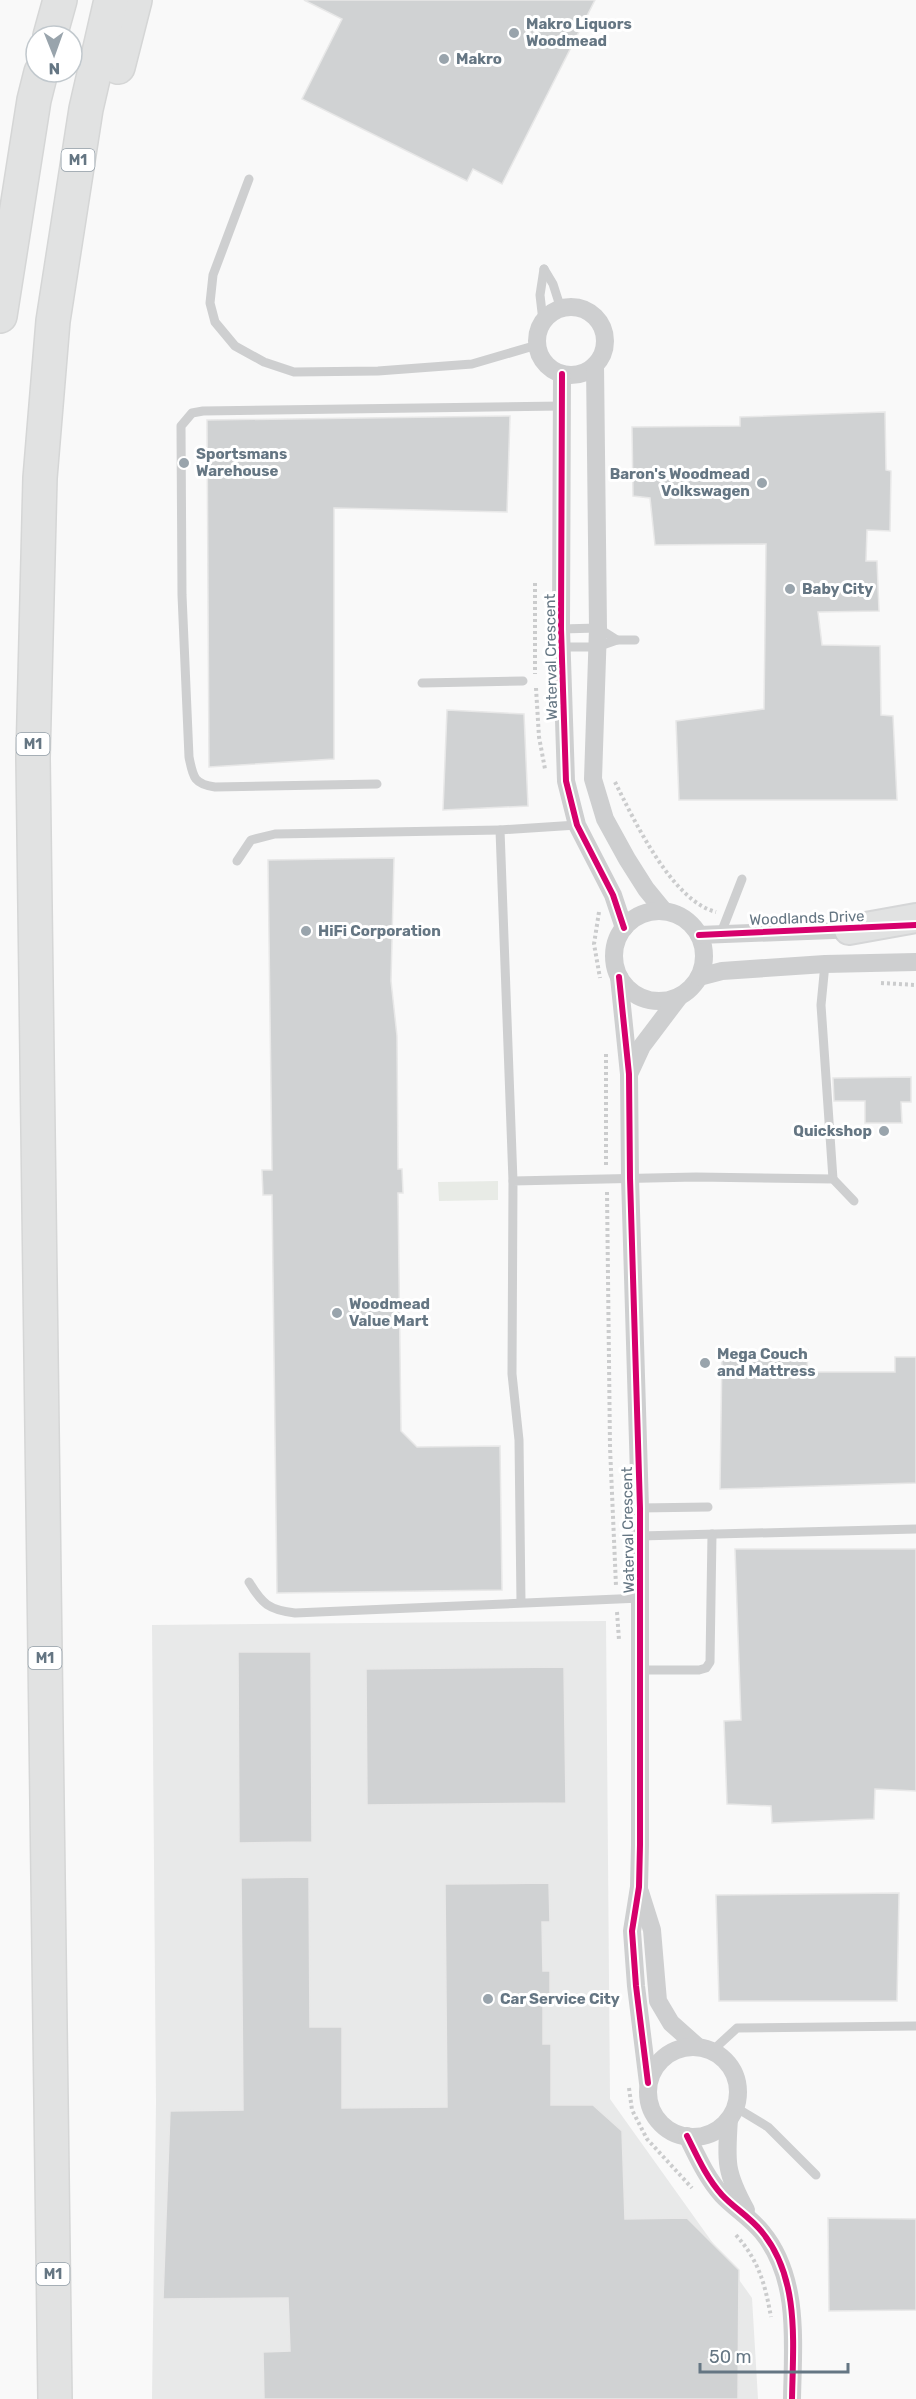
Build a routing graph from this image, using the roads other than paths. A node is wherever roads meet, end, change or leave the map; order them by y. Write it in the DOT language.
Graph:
graph roads {
  1 [pos="60,0"];
  2 [pos="111,0"];
  3 [pos="135,0"];
  4 [pos="53,24"];
  5 [pos="38,84"];
  6 [pos="249,180"];
  7 [pos="561,309"];
  8 [pos="0,316"];
  9 [pos="53,321"];
  10 [pos="543,321"];
  11 [pos="537,345"];
  12 [pos="595,365"];
  13 [pos="562,374"];
  14 [pos="562,406"];
  15 [pos="598,628"];
  16 [pos="561,629"];
  17 [pos="617,640"];
  18 [pos="636,640"];
  19 [pos="562,647"];
  20 [pos="597,647"];
  21 [pos="523,681"];
  22 [pos="422,683"];
  23 [pos="377,784"];
  24 [pos="578,825"];
  25 [pos="500,830"];
  26 [pos="237,861"];
  27 [pos="742,879"];
  28 [pos="664,911"];
  29 [pos="916,918"];
  30 [pos="916,925"];
  31 [pos="624,928"];
  32 [pos="849,930"];
  33 [pos="721,933"];
  34 [pos="699,935"];
  35 [pos="916,962"];
  36 [pos="825,964"];
  37 [pos="619,977"];
  38 [pos="699,977"];
  39 [pos="679,997"];
  40 [pos="629,1074"];
  41 [pos="630,1178"];
  42 [pos="833,1179"];
  43 [pos="513,1181"];
  44 [pos="854,1201"];
  45 [pos="708,1507"];
  46 [pos="640,1508"];
  47 [pos="916,1529"];
  48 [pos="712,1534"];
  49 [pos="640,1536"];
  50 [pos="249,1582"];
  51 [pos="641,1598"];
  52 [pos="521,1602"];
  53 [pos="640,1670"];
  54 [pos="639,1887"];
  55 [pos="916,2026"];
  56 [pos="705,2049"];
  57 [pos="648,2083"];
  58 [pos="732,2113"];
  59 [pos="687,2136"];
  60 [pos="52,2148"];
  61 [pos="816,2175"];
  62 [pos="749,2217"];
  63 [pos="55,2399"];
  64 [pos="70,2399"];
  65 [pos="792,2399"];
  1 -- 4 [label="highway"];
  2 -- 9 [label="highway, M1"];
  3 -- 9 [label="highway"];
  5 -- 8 [label="highway"];
  6 -- 11 [label="lane"];
  7 -- 10 [label="street"];
  7 -- 10 [label="lane"];
  7 -- 12 [label="street"];
  9 -- 60 [label="highway, M1"];
  10 -- 11 [label="street"];
  11 -- 13 [label="street"];
  12 -- 13 [label="street"];
  12 -- 15 [label="street"];
  13 -- 14 [label="street, Waterval Crescent"];
  14 -- 16 [label="street, Waterval Crescent"];
  14 -- 23 [label="lane"];
  15 -- 16 [label="lane"];
  15 -- 17 [label="lane"];
  15 -- 20 [label="street"];
  16 -- 19 [label="street, Waterval Crescent"];
  17 -- 18 [label="lane"];
  17 -- 20 [label="lane"];
  19 -- 20 [label="lane"];
  19 -- 24 [label="street, Waterval Crescent"];
  20 -- 28 [label="street"];
  21 -- 22 [label="lane"];
  24 -- 25 [label="lane"];
  24 -- 31 [label="street, Waterval Crescent"];
  25 -- 26 [label="lane"];
  25 -- 43 [label="lane"];
  27 -- 33 [label="lane"];
  28 -- 31 [label="street"];
  28 -- 34 [label="street"];
  29 -- 32 [label="main road"];
  30 -- 32 [label="street, Woodlands Drive"];
  31 -- 37 [label="street"];
  32 -- 33 [label="street, Woodlands Drive"];
  33 -- 34 [label="street, Woodlands Drive"];
  34 -- 38 [label="street"];
  35 -- 36 [label="street"];
  36 -- 38 [label="street"];
  36 -- 42 [label="lane"];
  37 -- 39 [label="street"];
  37 -- 40 [label="street, Waterval Crescent"];
  38 -- 39 [label="street"];
  39 -- 40 [label="street, Waterval Crescent"];
  40 -- 41 [label="street, Waterval Crescent"];
  41 -- 42 [label="lane"];
  41 -- 43 [label="lane"];
  41 -- 46 [label="street, Waterval Crescent"];
  42 -- 44 [label="lane"];
  43 -- 52 [label="lane"];
  45 -- 46 [label="lane"];
  46 -- 49 [label="street, Waterval Crescent"];
  47 -- 48 [label="lane"];
  48 -- 49 [label="lane"];
  48 -- 53 [label="lane"];
  49 -- 51 [label="street, Waterval Crescent"];
  50 -- 52 [label="lane"];
  51 -- 52 [label="lane"];
  51 -- 53 [label="street, Waterval Crescent"];
  53 -- 54 [label="street, Waterval Crescent"];
  54 -- 56 [label="street, Waterval Crescent"];
  54 -- 57 [label="street, Waterval Crescent"];
  55 -- 56 [label="lane"];
  56 -- 57 [label="street"];
  56 -- 58 [label="street"];
  57 -- 59 [label="street"];
  58 -- 59 [label="street"];
  58 -- 61 [label="lane"];
  58 -- 62 [label="street"];
  59 -- 62 [label="street"];
  60 -- 63 [label="highway, M1"];
  60 -- 64 [label="highway"];
  62 -- 65 [label="street"];
}
